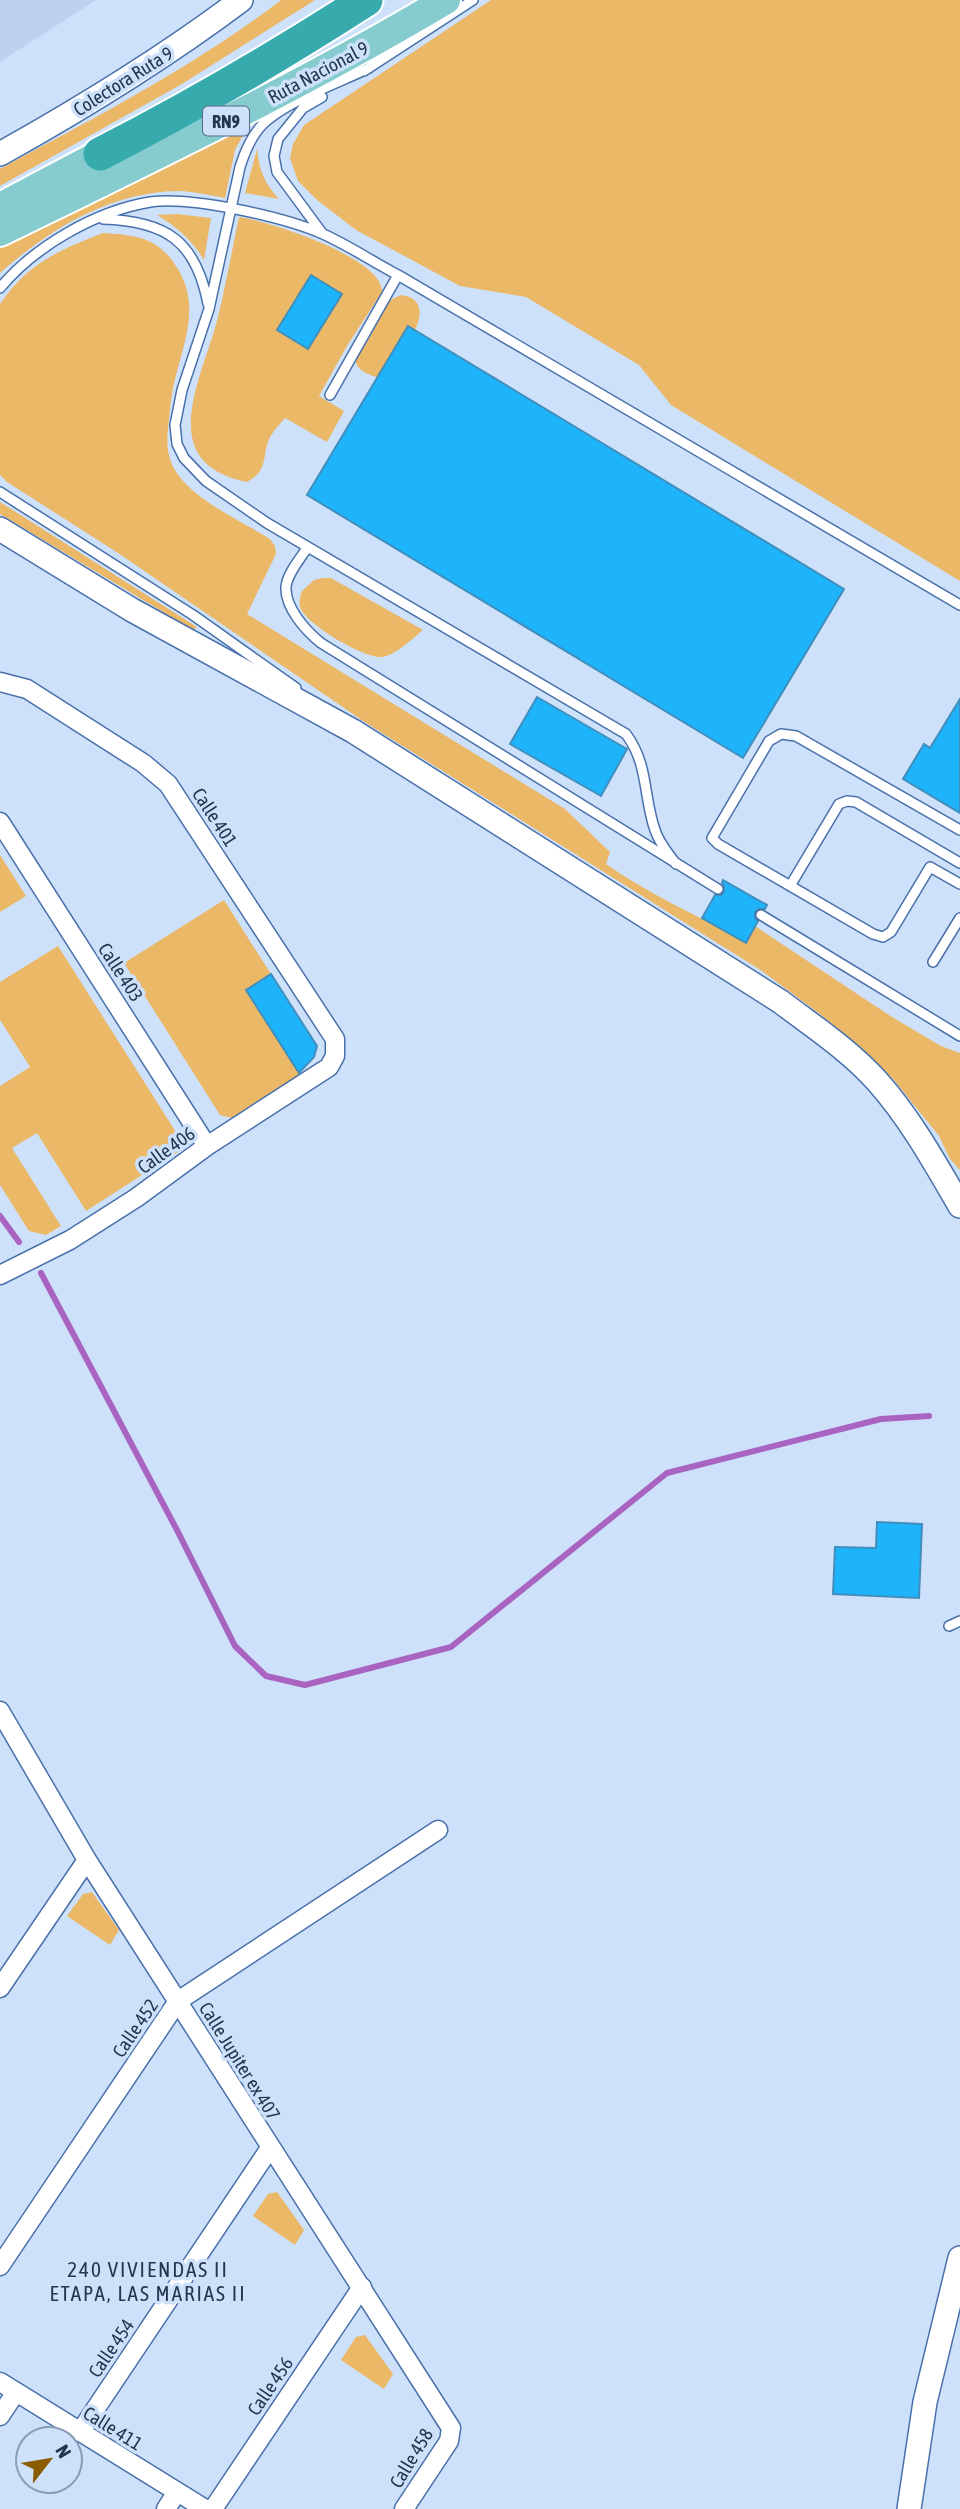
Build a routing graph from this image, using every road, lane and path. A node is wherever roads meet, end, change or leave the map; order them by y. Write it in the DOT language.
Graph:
graph roads {
  1 [pos="241,0"];
  2 [pos="343,0"];
  3 [pos="366,0"];
  4 [pos="446,0"];
  5 [pos="473,0"];
  6 [pos="369,68"];
  7 [pos="0,154"];
  8 [pos="100,154"];
  9 [pos="0,207"];
  10 [pos="232,209"];
  11 [pos="97,219"];
  12 [pos="0,232"];
  13 [pos="323,234"];
  14 [pos="398,275"];
  15 [pos="0,288"];
  16 [pos="209,309"];
  17 [pos="330,395"];
  18 [pos="0,492"];
  19 [pos="0,529"];
  20 [pos="307,548"];
  21 [pos="960,605"];
  22 [pos="0,682"];
  23 [pos="353,731"];
  24 [pos="0,822"];
  25 [pos="960,830"];
  26 [pos="676,863"];
  27 [pos="960,863"];
  28 [pos="960,884"];
  29 [pos="790,886"];
  30 [pos="718,889"];
  31 [pos="761,915"];
  32 [pos="960,918"];
  33 [pos="933,962"];
  34 [pos="960,1036"];
  35 [pos="335,1040"];
  36 [pos="207,1146"];
  37 [pos="953,1187"];
  38 [pos="960,1206"];
  39 [pos="0,1275"];
  40 [pos="960,1621"];
  41 [pos="949,1626"];
  42 [pos="0,1711"];
  43 [pos="438,1830"];
  44 [pos="87,1860"];
  45 [pos="0,1987"];
  46 [pos="178,2001"];
  47 [pos="270,2148"];
  48 [pos="960,2258"];
  49 [pos="0,2266"];
  50 [pos="362,2287"];
  51 [pos="0,2382"];
  52 [pos="16,2392"];
  53 [pos="0,2416"];
  54 [pos="69,2425"];
  55 [pos="84,2426"];
  56 [pos="451,2428"];
  57 [pos="84,2434"];
  58 [pos="177,2492"];
  59 [pos="166,2509"];
  60 [pos="205,2509"];
  61 [pos="213,2509"];
  62 [pos="404,2509"];
  63 [pos="909,2509"];
  1 -- 7 [label="street, Colectora Ruta 9"];
  2 -- 8 [label="highway"];
  3 -- 8 [label="highway"];
  4 -- 12 [label="main road, Ruta Nacional 9 / RN9"];
  5 -- 6 [label="lane"];
  6 -- 10 [label="lane"];
  6 -- 13 [label="lane"];
  8 -- 9 [label="main road"];
  10 -- 11 [label="lane"];
  10 -- 13 [label="lane"];
  10 -- 16 [label="lane"];
  11 -- 15 [label="lane"];
  11 -- 16 [label="lane"];
  13 -- 14 [label="lane"];
  14 -- 17 [label="lane"];
  14 -- 21 [label="lane"];
  16 -- 20 [label="lane"];
  18 -- 23 [label="lane"];
  19 -- 23 [label="street"];
  20 -- 26 [label="lane"];
  20 -- 26 [label="lane"];
  22 -- 35 [label="street, Calle 401"];
  23 -- 37 [label="street"];
  24 -- 36 [label="street, Calle 403"];
  25 -- 29 [label="lane"];
  26 -- 30 [label="lane"];
  27 -- 29 [label="lane"];
  28 -- 29 [label="lane"];
  31 -- 34 [label="lane"];
  32 -- 33 [label="lane"];
  35 -- 36 [label="street, Calle 406"];
  36 -- 39 [label="street, Calle 406"];
  37 -- 38 [label="street"];
  40 -- 41 [label="lane"];
  42 -- 44 [label="street, Calle Jupiter ex 407"];
  43 -- 46 [label="street, Calle 452"];
  44 -- 45 [label="street"];
  44 -- 46 [label="street, Calle Jupiter ex 407"];
  46 -- 47 [label="street, Calle Jupiter ex 407"];
  46 -- 49 [label="street, Calle 452"];
  47 -- 50 [label="street, Calle Jupiter ex 407"];
  47 -- 55 [label="street, Calle 454"];
  48 -- 63 [label="street"];
  50 -- 56 [label="street, Calle Jupiter ex 407"];
  50 -- 61 [label="street, Calle 456"];
  51 -- 52 [label="street, Calle 411"];
  52 -- 53 [label="street"];
  52 -- 54 [label="street, Calle 411"];
  56 -- 62 [label="street, Calle 458"];
  57 -- 58 [label="street, Calle 411"];
  58 -- 59 [label="street"];
  58 -- 60 [label="street, Calle 411"];
}
